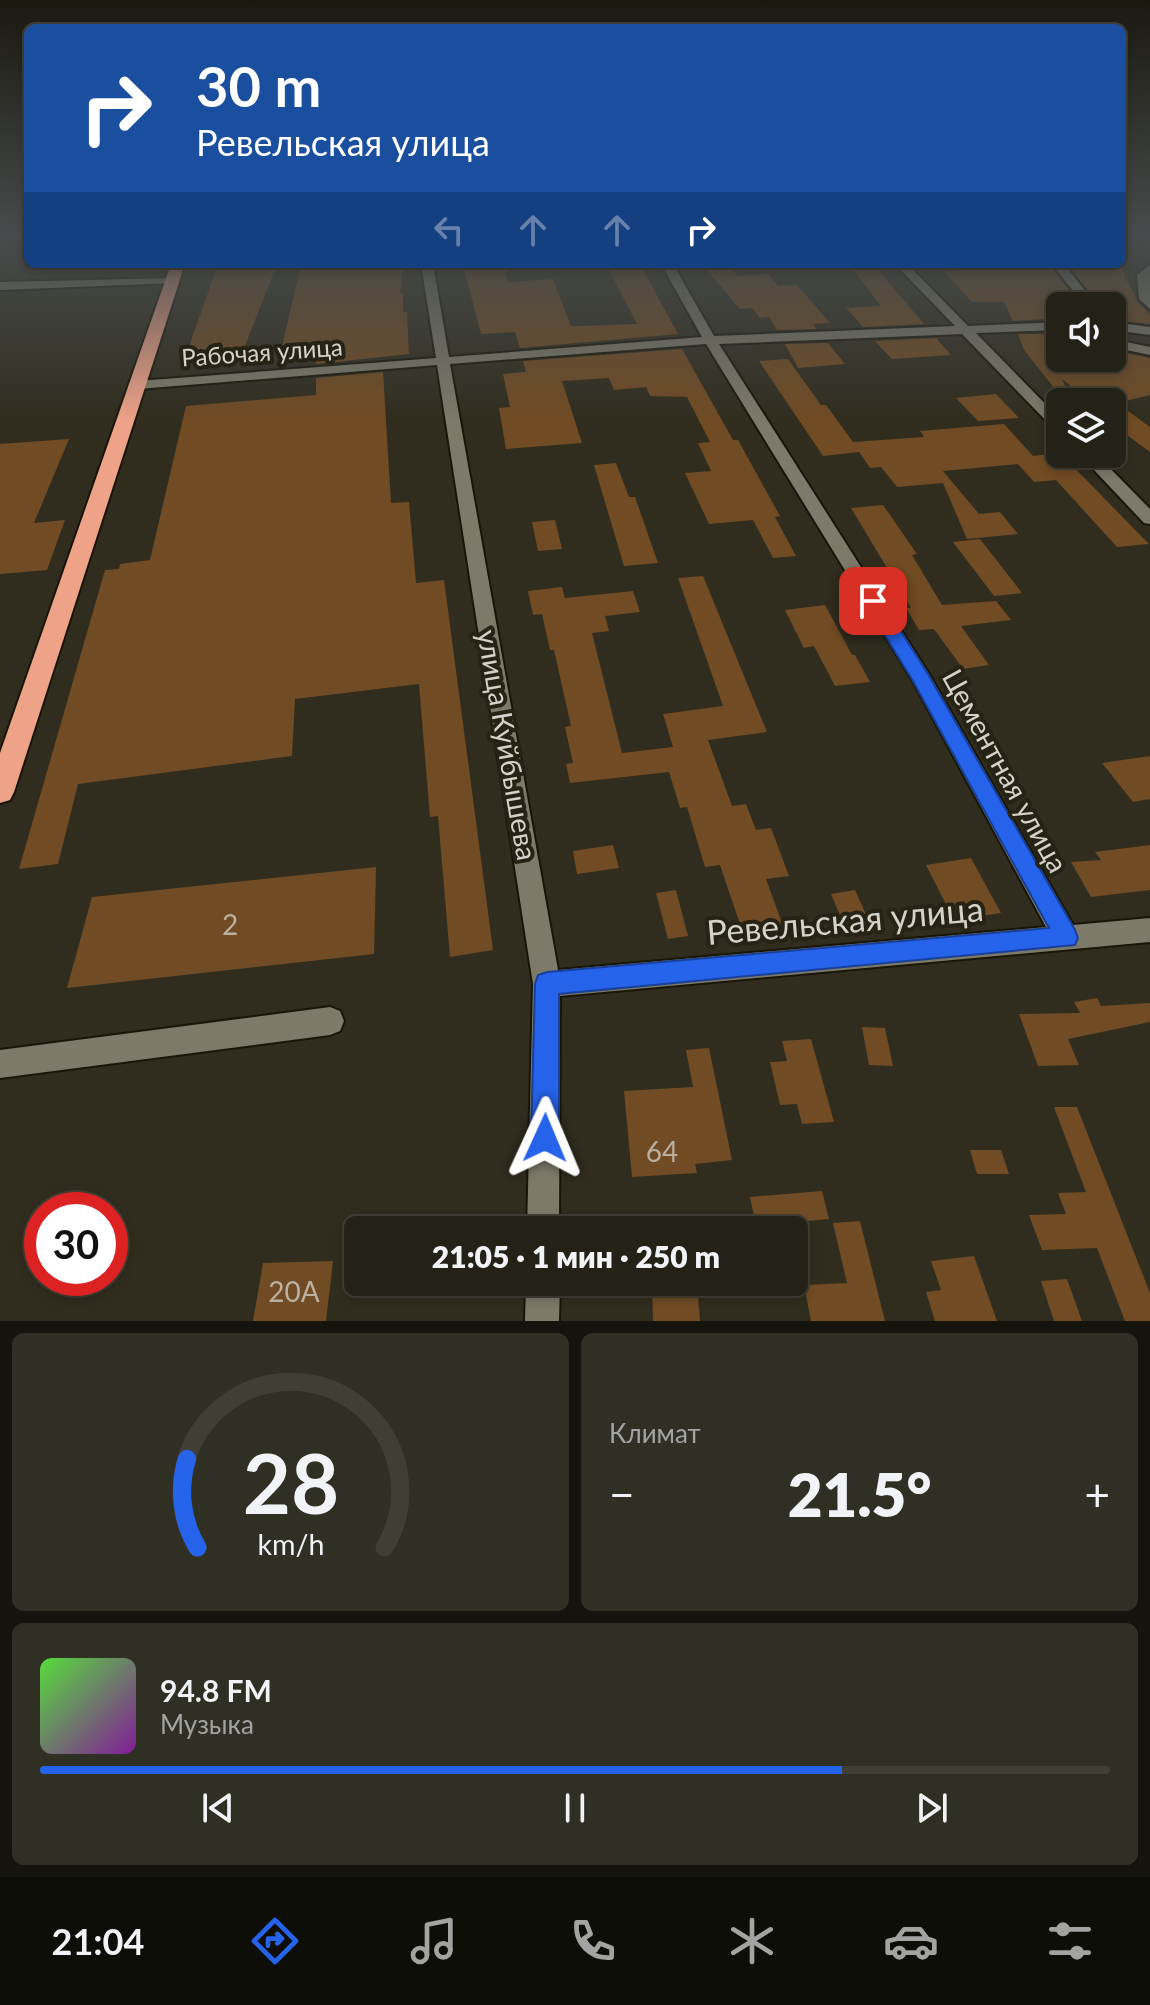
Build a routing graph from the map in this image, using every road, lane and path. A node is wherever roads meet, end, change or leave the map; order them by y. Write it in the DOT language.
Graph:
graph roads {
  1 [pos="167,300"];
  2 [pos="432,300"];
  3 [pos="687,300"];
  4 [pos="936,300"];
  5 [pos="964,328"];
  6 [pos="1046,328"];
  7 [pos="1126,328"];
  8 [pos="1150,331"];
  9 [pos="710,340"];
  10 [pos="1126,346"];
  11 [pos="1150,351"];
  12 [pos="441,361"];
  13 [pos="138,385"];
  14 [pos="1046,413"];
  15 [pos="1101,468"];
  16 [pos="1150,519"];
  17 [pos="0,792"];
  18 [pos="1150,930"];
  19 [pos="1066,938"];
  20 [pos="547,984"];
  21 [pos="330,1021"];
  22 [pos="0,1064"];
  23 [pos="543,1216"];
  24 [pos="543,1296"];
  25 [pos="542,1321"];
  1 -- 13 [label="highway"];
  2 -- 12 [label="street, улица Куйбышева"];
  3 -- 9 [label="street, Цементная улица"];
  4 -- 5 [label="street"];
  5 -- 6 [label="street, Рабочая улица"];
  5 -- 9 [label="street, Рабочая улица"];
  5 -- 14 [label="street"];
  7 -- 8 [label="street"];
  9 -- 12 [label="street, Рабочая улица"];
  9 -- 19 [label="street, Цементная улица"];
  10 -- 11 [label="street"];
  12 -- 13 [label="street, Рабочая улица"];
  12 -- 20 [label="street, улица Куйбышева"];
  13 -- 17 [label="highway"];
  15 -- 16 [label="street"];
  18 -- 19 [label="street, Ревельская улица"];
  19 -- 20 [label="street, Ревельская улица"];
  20 -- 23 [label="street, улица Куйбышева"];
  21 -- 22 [label="street"];
  24 -- 25 [label="street"];
}
